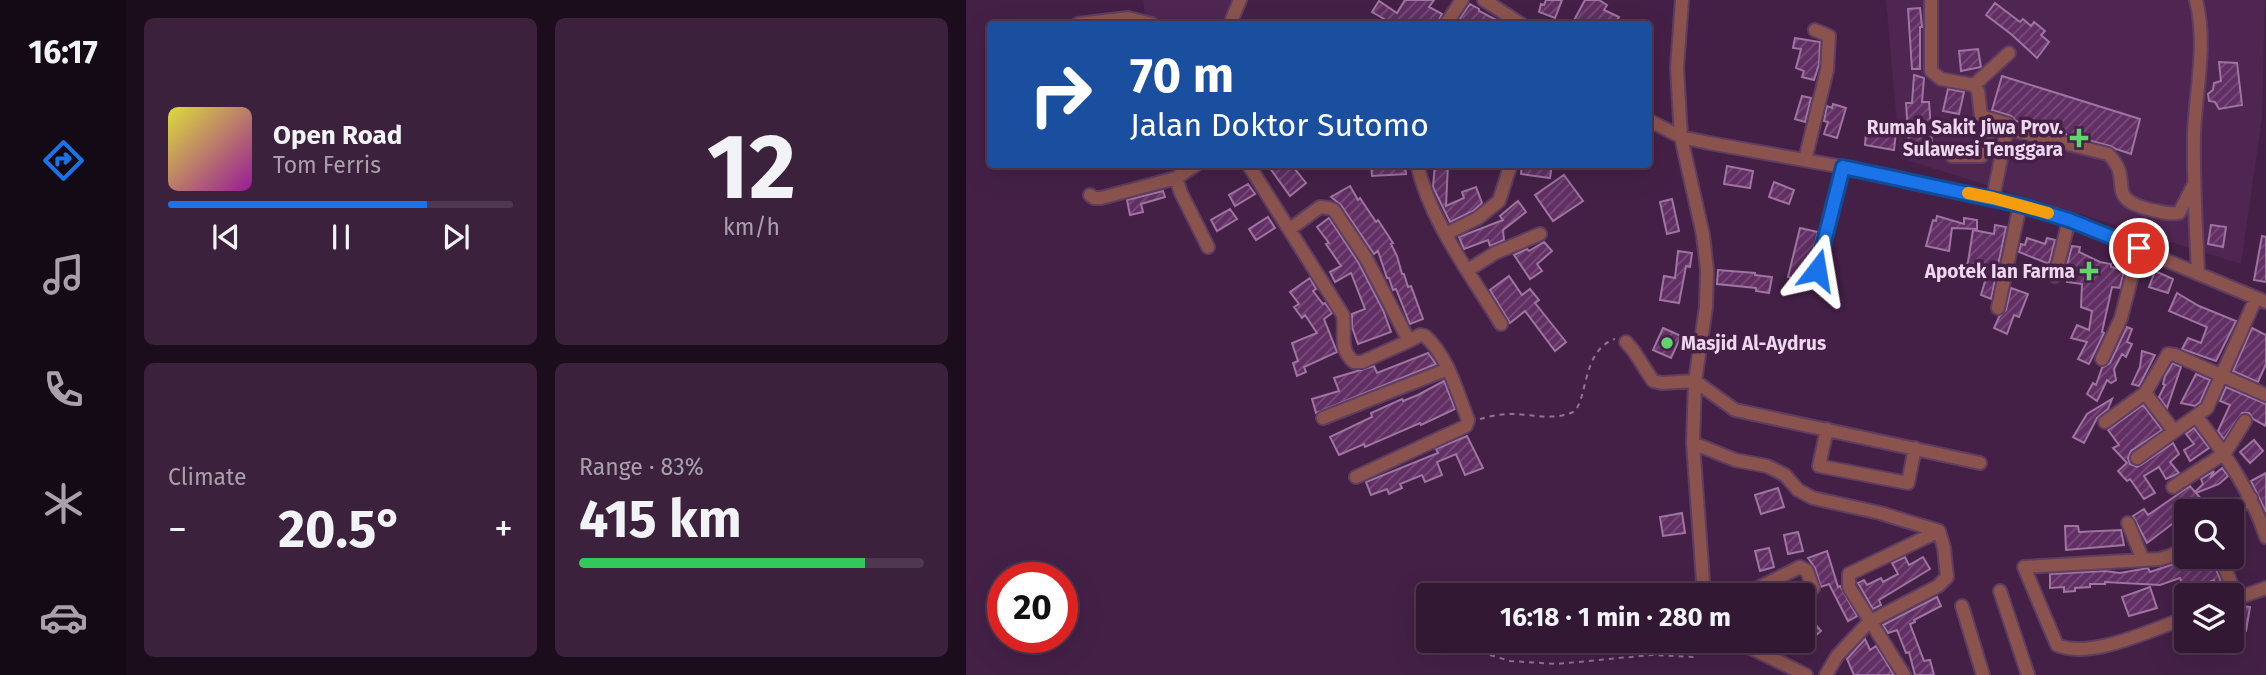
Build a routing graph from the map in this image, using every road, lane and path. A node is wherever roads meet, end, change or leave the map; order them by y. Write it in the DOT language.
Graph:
graph roads {
  1 [pos="1240,0"];
  2 [pos="1462,0"];
  3 [pos="1484,0"];
  4 [pos="1682,0"];
  5 [pos="1931,0"];
  6 [pos="2196,0"];
  7 [pos="1103,21"];
  8 [pos="1140,21"];
  9 [pos="1231,21"];
  10 [pos="1448,21"];
  11 [pos="1516,21"];
  12 [pos="1815,30"];
  13 [pos="2009,52"];
  14 [pos="1974,85"];
  15 [pos="1991,121"];
  16 [pos="1652,122"];
  17 [pos="2008,129"];
  18 [pos="1681,137"];
  19 [pos="1952,156"];
  20 [pos="1805,160"];
  21 [pos="1843,167"];
  22 [pos="1191,168"];
  23 [pos="1251,168"];
  24 [pos="1419,168"];
  25 [pos="1510,168"];
  26 [pos="1176,178"];
  27 [pos="2194,184"];
  28 [pos="1090,195"];
  29 [pos="1993,198"];
  30 [pos="2020,205"];
  31 [pos="2069,220"];
  32 [pos="1290,229"];
  33 [pos="1446,234"];
  34 [pos="1540,234"];
  35 [pos="1208,247"];
  36 [pos="2139,248"];
  37 [pos="1468,270"];
  38 [pos="1817,270"];
  39 [pos="2198,273"];
  40 [pos="2055,276"];
  41 [pos="2261,300"];
  42 [pos="1998,308"];
  43 [pos="1501,324"];
  44 [pos="1626,342"];
  45 [pos="1405,343"];
  46 [pos="2102,359"];
  47 [pos="1448,369"];
  48 [pos="2222,374"];
  49 [pos="1695,381"];
  50 [pos="2145,393"];
  51 [pos="2266,395"];
  52 [pos="2196,416"];
  53 [pos="1323,418"];
  54 [pos="1468,420"];
  55 [pos="2245,421"];
  56 [pos="2105,422"];
  57 [pos="1827,429"];
  58 [pos="2174,431"];
  59 [pos="1693,443"];
  60 [pos="1915,449"];
  61 [pos="2225,453"];
  62 [pos="2137,458"];
  63 [pos="1980,463"];
  64 [pos="1356,477"];
  65 [pos="2173,487"];
  66 [pos="2251,498"];
  67 [pos="2244,503"];
  68 [pos="2128,523"];
  69 [pos="1939,531"];
  70 [pos="2266,537"];
  71 [pos="2174,554"];
  72 [pos="2143,560"];
  73 [pos="1703,583"];
  74 [pos="1767,583"];
  75 [pos="1811,583"];
  76 [pos="2266,588"];
  77 [pos="2000,592"];
  78 [pos="2244,596"];
  79 [pos="1962,606"];
  80 [pos="1869,622"];
  81 [pos="2174,622"];
  82 [pos="1700,653"];
  83 [pos="1761,653"];
  84 [pos="1490,655"];
  85 [pos="1806,675"];
  86 [pos="1826,675"];
  87 [pos="1904,675"];
  88 [pos="1983,675"];
  89 [pos="2028,675"];
  1 -- 9 [label="street"];
  2 -- 10 [label="street"];
  3 -- 11 [label="street"];
  4 -- 18 [label="street"];
  5 -- 14 [label="street"];
  6 -- 27 [label="street"];
  7 -- 8 [label="street"];
  12 -- 20 [label="street"];
  13 -- 14 [label="street"];
  14 -- 15 [label="street"];
  15 -- 17 [label="street"];
  15 -- 19 [label="street"];
  16 -- 18 [label="street"];
  17 -- 27 [label="street"];
  17 -- 29 [label="street"];
  18 -- 20 [label="street"];
  18 -- 49 [label="street"];
  20 -- 21 [label="street"];
  21 -- 29 [label="street"];
  21 -- 38 [label="street"];
  22 -- 26 [label="street"];
  23 -- 32 [label="street"];
  24 -- 33 [label="street"];
  25 -- 33 [label="street"];
  26 -- 28 [label="street"];
  26 -- 35 [label="street"];
  27 -- 39 [label="street"];
  29 -- 30 [label="street"];
  30 -- 31 [label="street"];
  30 -- 42 [label="street"];
  31 -- 36 [label="street"];
  31 -- 40 [label="street"];
  32 -- 45 [label="street"];
  32 -- 45 [label="street"];
  33 -- 37 [label="street"];
  34 -- 37 [label="street"];
  36 -- 39 [label="street"];
  36 -- 46 [label="street"];
  37 -- 43 [label="street"];
  39 -- 41 [label="street"];
  41 -- 48 [label="street"];
  44 -- 49 [label="street"];
  44 -- 54 [label="path"];
  45 -- 47 [label="street"];
  47 -- 53 [label="street"];
  47 -- 54 [label="street"];
  48 -- 50 [label="street"];
  48 -- 51 [label="street"];
  48 -- 52 [label="street"];
  49 -- 57 [label="street"];
  49 -- 59 [label="street"];
  50 -- 56 [label="street"];
  50 -- 58 [label="street"];
  52 -- 58 [label="street"];
  52 -- 61 [label="street"];
  54 -- 64 [label="street"];
  55 -- 61 [label="street"];
  57 -- 60 [label="street"];
  57 -- 60 [label="street"];
  58 -- 62 [label="street"];
  59 -- 69 [label="street"];
  59 -- 73 [label="street"];
  60 -- 63 [label="street"];
  61 -- 65 [label="street"];
  61 -- 66 [label="street"];
  66 -- 67 [label="street"];
  66 -- 70 [label="street"];
  68 -- 72 [label="street"];
  69 -- 80 [label="street"];
  69 -- 80 [label="street"];
  71 -- 72 [label="street"];
  72 -- 81 [label="street"];
  74 -- 75 [label="street"];
  76 -- 78 [label="street"];
  77 -- 89 [label="street"];
  79 -- 88 [label="street"];
  80 -- 86 [label="street"];
  80 -- 87 [label="street"];
  82 -- 84 [label="path"];
  83 -- 85 [label="street"];
}
